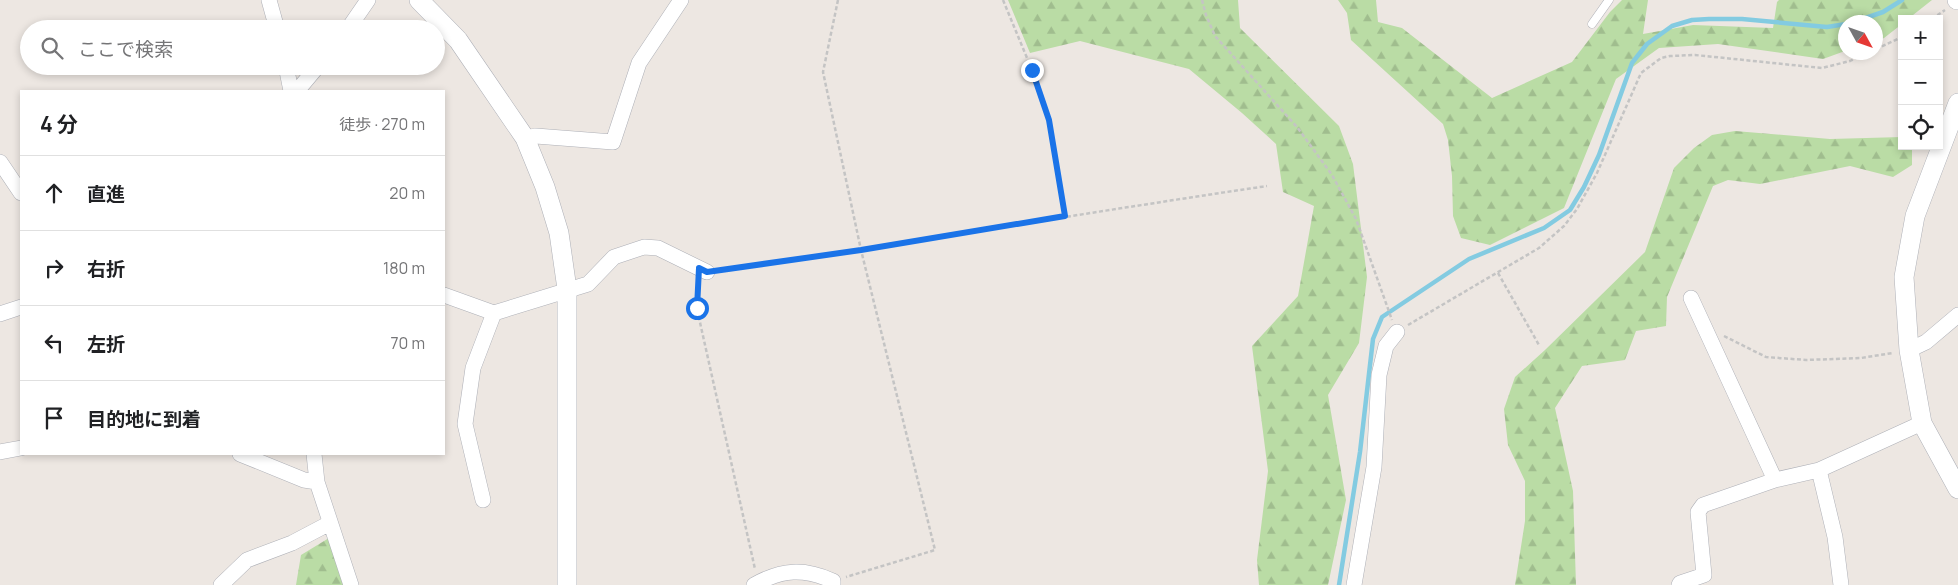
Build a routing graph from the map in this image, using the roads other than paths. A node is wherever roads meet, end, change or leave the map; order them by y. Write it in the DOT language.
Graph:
graph roads {
  1 [pos="268,0"];
  2 [pos="368,0"];
  3 [pos="419,0"];
  4 [pos="681,0"];
  5 [pos="1608,0"];
  6 [pos="274,20"];
  7 [pos="354,20"];
  8 [pos="438,20"];
  9 [pos="1592,24"];
  10 [pos="445,27"];
  11 [pos="288,75"];
  12 [pos="310,75"];
  13 [pos="291,90"];
  14 [pos="298,90"];
  15 [pos="1958,103"];
  16 [pos="525,138"];
  17 [pos="0,162"];
  18 [pos="20,192"];
  19 [pos="703,270"];
  20 [pos="567,289"];
  21 [pos="445,295"];
  22 [pos="1691,298"];
  23 [pos="20,307"];
  24 [pos="494,313"];
  25 [pos="0,314"];
  26 [pos="1958,315"];
  27 [pos="1397,332"];
  28 [pos="1909,350"];
  29 [pos="1922,423"];
  30 [pos="20,448"];
  31 [pos="0,452"];
  32 [pos="242,455"];
  33 [pos="314,455"];
  34 [pos="1819,470"];
  35 [pos="1776,480"];
  36 [pos="317,482"];
  37 [pos="1958,489"];
  38 [pos="483,500"];
  39 [pos="330,523"];
  40 [pos="833,583"];
  41 [pos="756,584"];
  42 [pos="221,585"];
  43 [pos="351,585"];
  44 [pos="567,585"];
  45 [pos="1354,585"];
  46 [pos="1679,585"];
  47 [pos="1841,585"];
  1 -- 6 [label="street"];
  2 -- 7 [label="street"];
  3 -- 8 [label="street"];
  4 -- 16 [label="street"];
  5 -- 9 [label="lane"];
  10 -- 16 [label="street"];
  11 -- 13 [label="street"];
  12 -- 14 [label="street"];
  15 -- 28 [label="street"];
  16 -- 20 [label="street"];
  17 -- 18 [label="street"];
  19 -- 20 [label="street"];
  20 -- 24 [label="street"];
  20 -- 44 [label="street"];
  21 -- 24 [label="street"];
  22 -- 35 [label="street"];
  23 -- 25 [label="street"];
  24 -- 38 [label="street"];
  26 -- 28 [label="street"];
  27 -- 45 [label="street"];
  28 -- 29 [label="street"];
  29 -- 34 [label="street"];
  29 -- 37 [label="street"];
  30 -- 31 [label="street"];
  32 -- 36 [label="street"];
  33 -- 36 [label="street"];
  34 -- 35 [label="street"];
  34 -- 47 [label="street"];
  35 -- 46 [label="street"];
  36 -- 39 [label="street"];
  39 -- 42 [label="street"];
  39 -- 43 [label="street"];
  40 -- 41 [label="street"];
}
